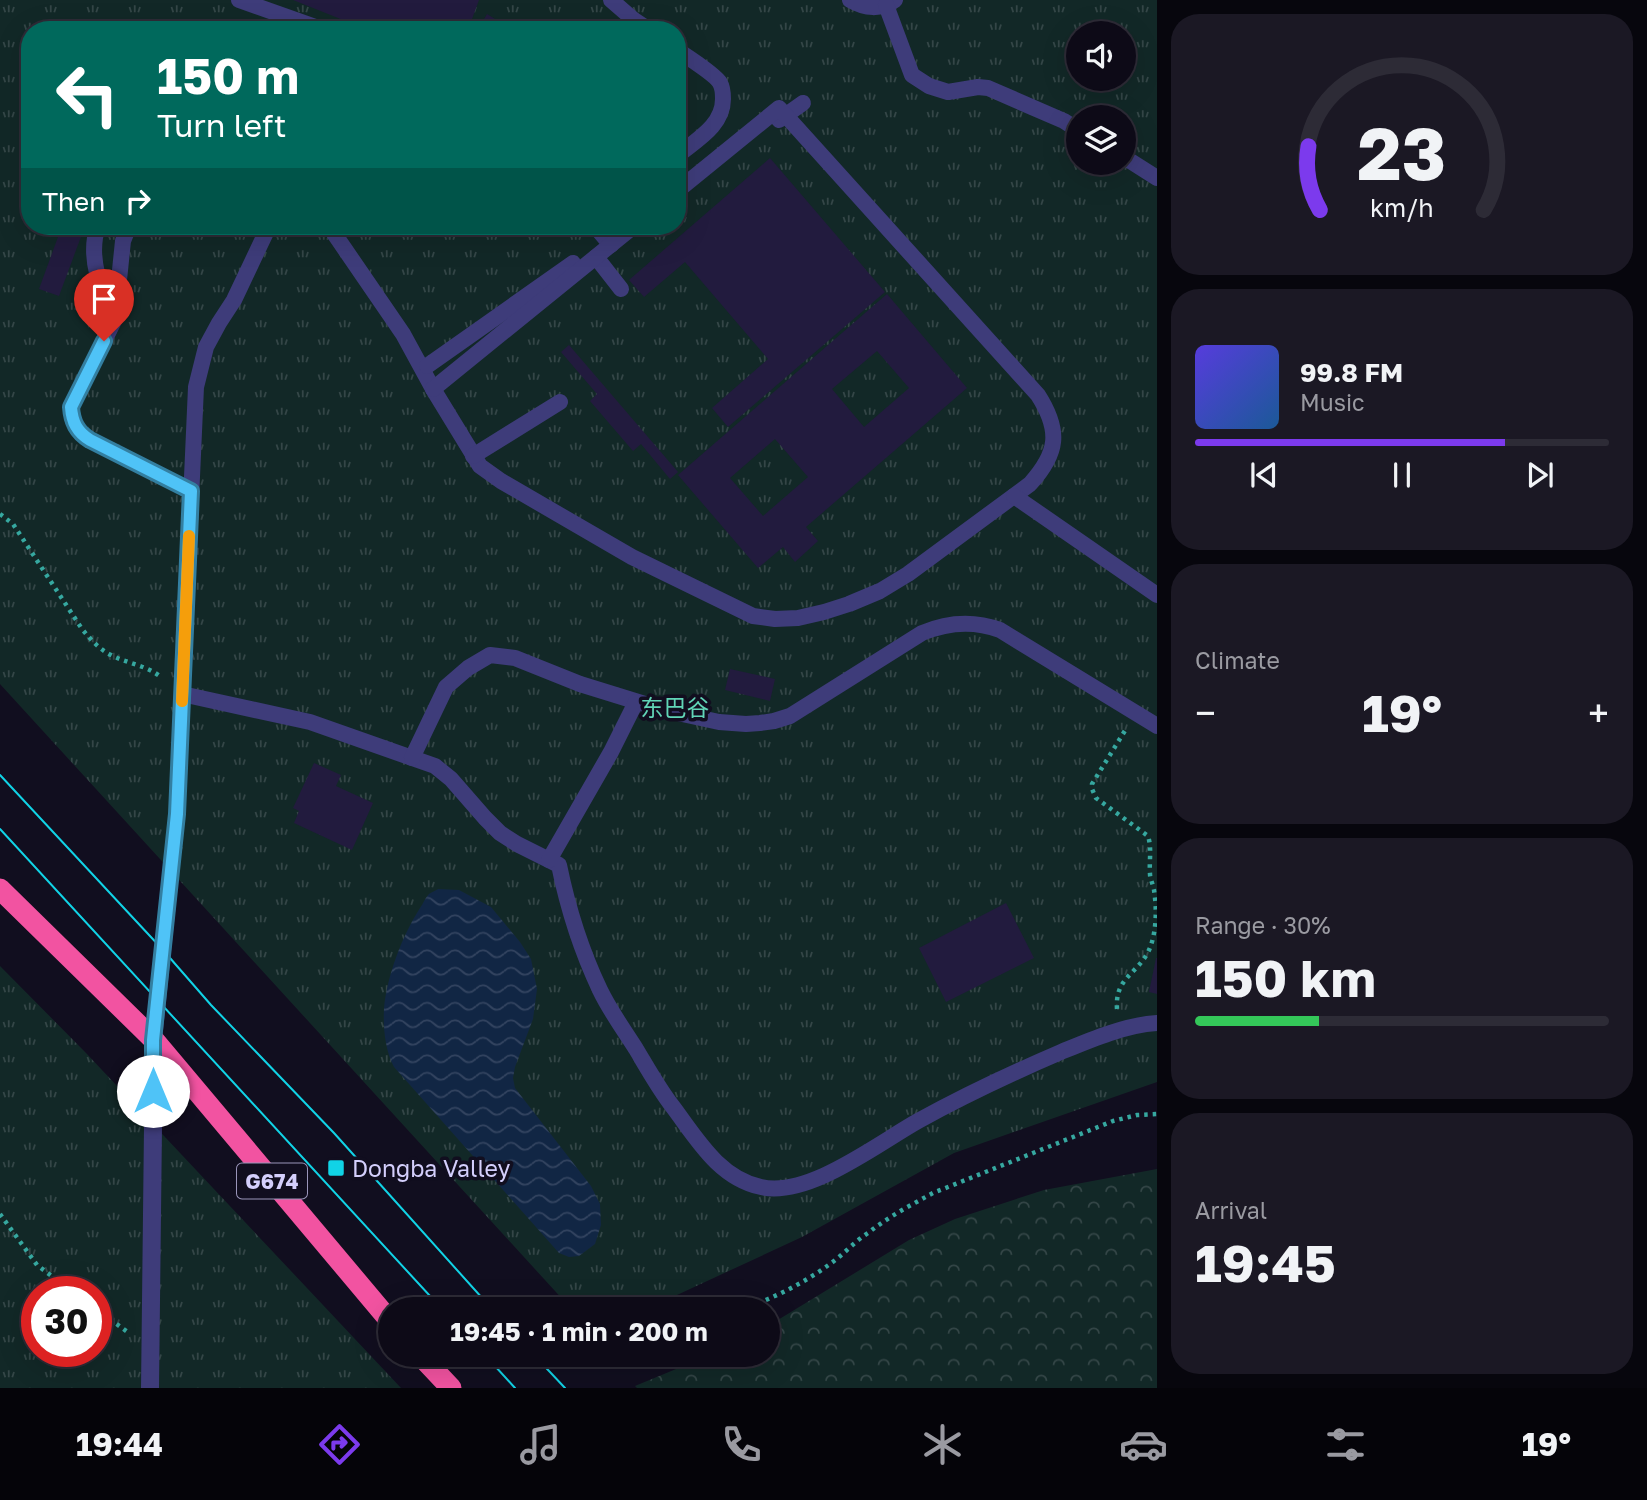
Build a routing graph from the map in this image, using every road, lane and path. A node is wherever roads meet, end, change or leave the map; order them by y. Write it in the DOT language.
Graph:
graph roads {
  1 [pos="239,0"];
  2 [pos="611,0"];
  3 [pos="850,0"];
  4 [pos="890,2"];
  5 [pos="261,4"];
  6 [pos="302,21"];
  7 [pos="636,21"];
  8 [pos="686,56"];
  9 [pos="803,103"];
  10 [pos="1066,122"];
  11 [pos="686,149"];
  12 [pos="1136,165"];
  13 [pos="1157,178"];
  14 [pos="686,184"];
  15 [pos="686,185"];
  16 [pos="94,235"];
  17 [pos="126,235"];
  18 [pos="265,235"];
  19 [pos="334,235"];
  20 [pos="603,235"];
  21 [pos="614,235"];
  22 [pos="623,235"];
  23 [pos="611,245"];
  24 [pos="596,257"];
  25 [pos="621,289"];
  26 [pos="115,319"];
  27 [pos="427,366"];
  28 [pos="433,389"];
  29 [pos="560,402"];
  30 [pos="474,456"];
  31 [pos="191,491"];
  32 [pos="1014,496"];
  33 [pos="0,514"];
  34 [pos="1157,595"];
  35 [pos="182,694"];
  36 [pos="636,702"];
  37 [pos="1136,714"];
  38 [pos="1157,726"];
  39 [pos="412,758"];
  40 [pos="550,860"];
  41 [pos="0,889"];
  42 [pos="1157,1023"];
  43 [pos="1121,1031"];
  44 [pos="153,1040"];
  45 [pos="1157,1114"];
  46 [pos="0,1214"];
  47 [pos="52,1276"];
  48 [pos="771,1297"];
  49 [pos="378,1307"];
  50 [pos="112,1321"];
  51 [pos="151,1349"];
  52 [pos="431,1367"];
  53 [pos="150,1388"];
  54 [pos="451,1388"];
  1 -- 5 [label="lane"];
  2 -- 7 [label="lane"];
  3 -- 4 [label="lane"];
  4 -- 10 [label="lane"];
  5 -- 6 [label="lane"];
  8 -- 11 [label="lane"];
  9 -- 15 [label="lane"];
  12 -- 13 [label="lane"];
  14 -- 32 [label="lane"];
  16 -- 26 [label="lane"];
  17 -- 26 [label="lane"];
  18 -- 31 [label="lane"];
  19 -- 28 [label="lane"];
  20 -- 23 [label="lane"];
  21 -- 27 [label="lane"];
  22 -- 23 [label="lane"];
  23 -- 24 [label="lane"];
  24 -- 25 [label="lane"];
  24 -- 28 [label="lane"];
  26 -- 31 [label="lane"];
  28 -- 30 [label="lane"];
  29 -- 30 [label="lane"];
  30 -- 32 [label="lane"];
  31 -- 35 [label="lane"];
  32 -- 34 [label="lane"];
  33 -- 35 [label="path"];
  35 -- 39 [label="lane"];
  35 -- 44 [label="lane"];
  36 -- 37 [label="lane"];
  36 -- 39 [label="lane"];
  36 -- 40 [label="lane"];
  37 -- 38 [label="lane"];
  37 -- 43 [label="path"];
  39 -- 40 [label="lane"];
  40 -- 43 [label="lane"];
  41 -- 44 [label="highway, G674"];
  42 -- 43 [label="lane"];
  44 -- 49 [label="highway, G674"];
  44 -- 51 [label="street"];
  45 -- 48 [label="path"];
  46 -- 47 [label="path"];
  50 -- 51 [label="path"];
  51 -- 53 [label="street"];
  52 -- 54 [label="highway"];
}
